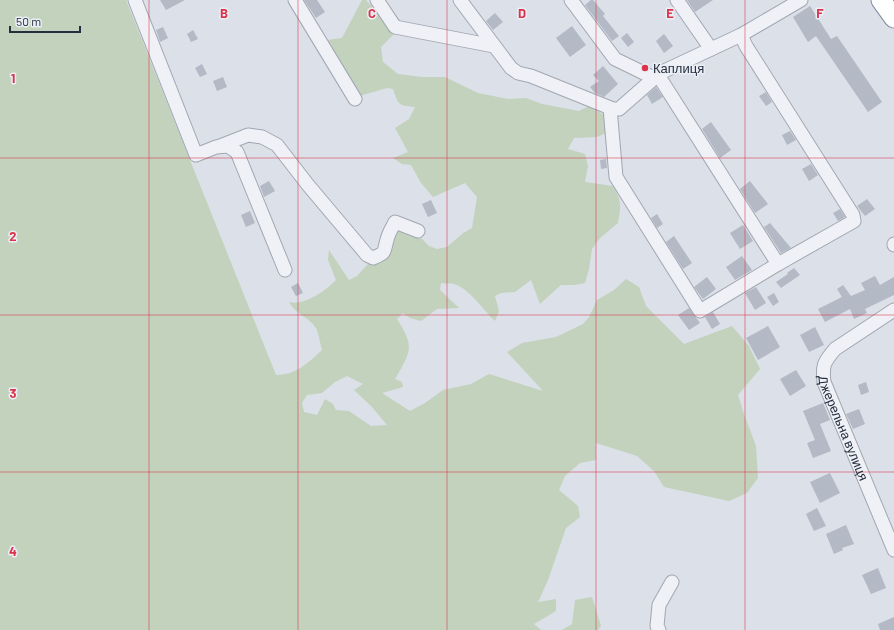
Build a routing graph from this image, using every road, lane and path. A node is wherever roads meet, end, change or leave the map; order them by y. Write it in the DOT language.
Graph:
graph roads {
  1 [pos="295,0"];
  2 [pos="377,0"];
  3 [pos="460,0"];
  4 [pos="571,0"];
  5 [pos="677,0"];
  6 [pos="801,0"];
  7 [pos="881,0"];
  8 [pos="139,1"];
  9 [pos="894,18"];
  10 [pos="742,35"];
  11 [pos="494,46"];
  12 [pos="711,49"];
  13 [pos="656,76"];
  14 [pos="355,99"];
  15 [pos="610,108"];
  16 [pos="216,147"];
  17 [pos="418,232"];
  18 [pos="778,264"];
  19 [pos="285,270"];
  20 [pos="894,310"];
  21 [pos="894,550"];
  22 [pos="672,582"];
  23 [pos="659,630"];
  1 -- 14 [label="street"];
  2 -- 11 [label="street"];
  3 -- 11 [label="street"];
  4 -- 13 [label="street"];
  5 -- 12 [label="street"];
  6 -- 10 [label="street"];
  7 -- 9 [label="highway"];
  8 -- 16 [label="street"];
  10 -- 12 [label="street"];
  10 -- 18 [label="street"];
  11 -- 15 [label="street"];
  12 -- 13 [label="street"];
  13 -- 15 [label="street"];
  13 -- 18 [label="street"];
  15 -- 18 [label="street"];
  16 -- 17 [label="street"];
  16 -- 19 [label="street"];
  20 -- 21 [label="street, Джерельна вулиця"];
  22 -- 23 [label="street"];
}
